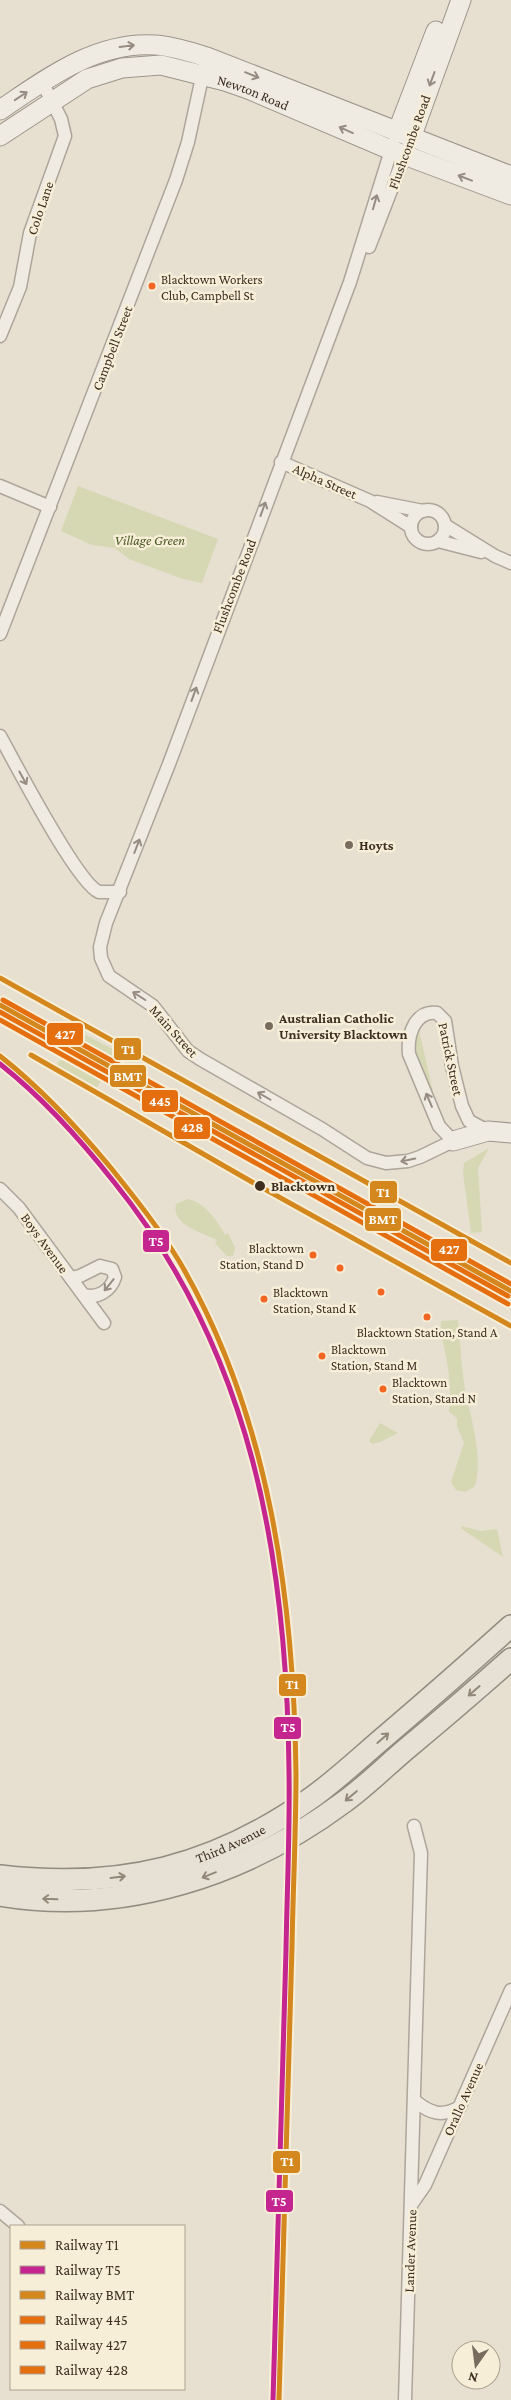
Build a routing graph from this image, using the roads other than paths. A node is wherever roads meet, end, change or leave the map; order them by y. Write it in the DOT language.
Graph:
graph roads {
  1 [pos="448,0"];
  2 [pos="461,0"];
  3 [pos="204,66"];
  4 [pos="42,82"];
  5 [pos="53,102"];
  6 [pos="0,110"];
  7 [pos="0,136"];
  8 [pos="401,144"];
  9 [pos="511,176"];
  10 [pos="511,195"];
  11 [pos="0,336"];
  12 [pos="281,462"];
  13 [pos="0,486"];
  14 [pos="370,501"];
  15 [pos="50,507"];
  16 [pos="424,511"];
  17 [pos="445,525"];
  18 [pos="411,527"];
  19 [pos="438,541"];
  20 [pos="495,556"];
  21 [pos="511,563"];
  22 [pos="0,634"];
  23 [pos="0,736"];
  24 [pos="120,892"];
  25 [pos="488,1131"];
  26 [pos="511,1133"];
  27 [pos="453,1141"];
  28 [pos="0,1188"];
  29 [pos="0,1198"];
  30 [pos="19,1208"];
  31 [pos="71,1278"];
  32 [pos="84,1295"];
  33 [pos="104,1323"];
  34 [pos="511,1626"];
  35 [pos="509,1663"];
  36 [pos="414,1826"];
  37 [pos="0,1876"];
  38 [pos="0,1895"];
  39 [pos="511,1990"];
  40 [pos="415,2101"];
  41 [pos="460,2107"];
  42 [pos="411,2205"];
  43 [pos="0,2211"];
  44 [pos="17,2225"];
  45 [pos="406,2400"];
  1 -- 8 [label="main road, Flushcombe Road"];
  2 -- 8 [label="main road, Flushcombe Road, one-way"];
  4 -- 3 [label="main road, Newton Road, one-way"];
  3 -- 5 [label="main road, Newton Road"];
  3 -- 8 [label="main road, Newton Road"];
  3 -- 15 [label="street, Campbell Street"];
  4 -- 5 [label="street, Colo Lane"];
  6 -- 4 [label="main road, Newton Road, one-way"];
  5 -- 7 [label="main road, Newton Road"];
  5 -- 11 [label="street, Colo Lane"];
  8 -- 9 [label="main road, Newton Road"];
  10 -- 8 [label="main road, Newton Road, one-way"];
  8 -- 12 [label="street, Flushcombe Road"];
  12 -- 14 [label="street, Alpha Street"];
  24 -- 12 [label="street, Flushcombe Road, one-way"];
  13 -- 15 [label="street"];
  14 -- 16 [label="street, Alpha Street"];
  14 -- 18 [label="street, Alpha Street"];
  15 -- 22 [label="street, Campbell Street"];
  16 -- 17 [label="street"];
  16 -- 18 [label="street"];
  17 -- 19 [label="street"];
  17 -- 20 [label="street"];
  18 -- 19 [label="street"];
  19 -- 20 [label="street"];
  20 -- 21 [label="street"];
  23 -- 24 [label="street, one-way"];
  27 -- 24 [label="street, Main Street, one-way"];
  25 -- 26 [label="main road"];
  25 -- 27 [label="main road"];
  27 -- 25 [label="street, Patrick Street, one-way"];
  28 -- 30 [label="street, Boys Avenue"];
  29 -- 30 [label="street, Boys Avenue"];
  30 -- 31 [label="street, Boys Avenue"];
  31 -- 32 [label="street, Boys Avenue"];
  31 -- 32 [label="street, Boys Avenue, one-way"];
  32 -- 33 [label="street, Boys Avenue"];
  37 -- 34 [label="main road, Third Avenue, one-way"];
  35 -- 38 [label="main road, Third Avenue, one-way"];
  36 -- 40 [label="street, Lander Avenue"];
  39 -- 41 [label="street, Orallo Avenue"];
  40 -- 41 [label="street"];
  40 -- 42 [label="street, Lander Avenue"];
  41 -- 42 [label="street, Orallo Avenue"];
  42 -- 45 [label="street, Lander Avenue"];
  43 -- 44 [label="street"];
}
